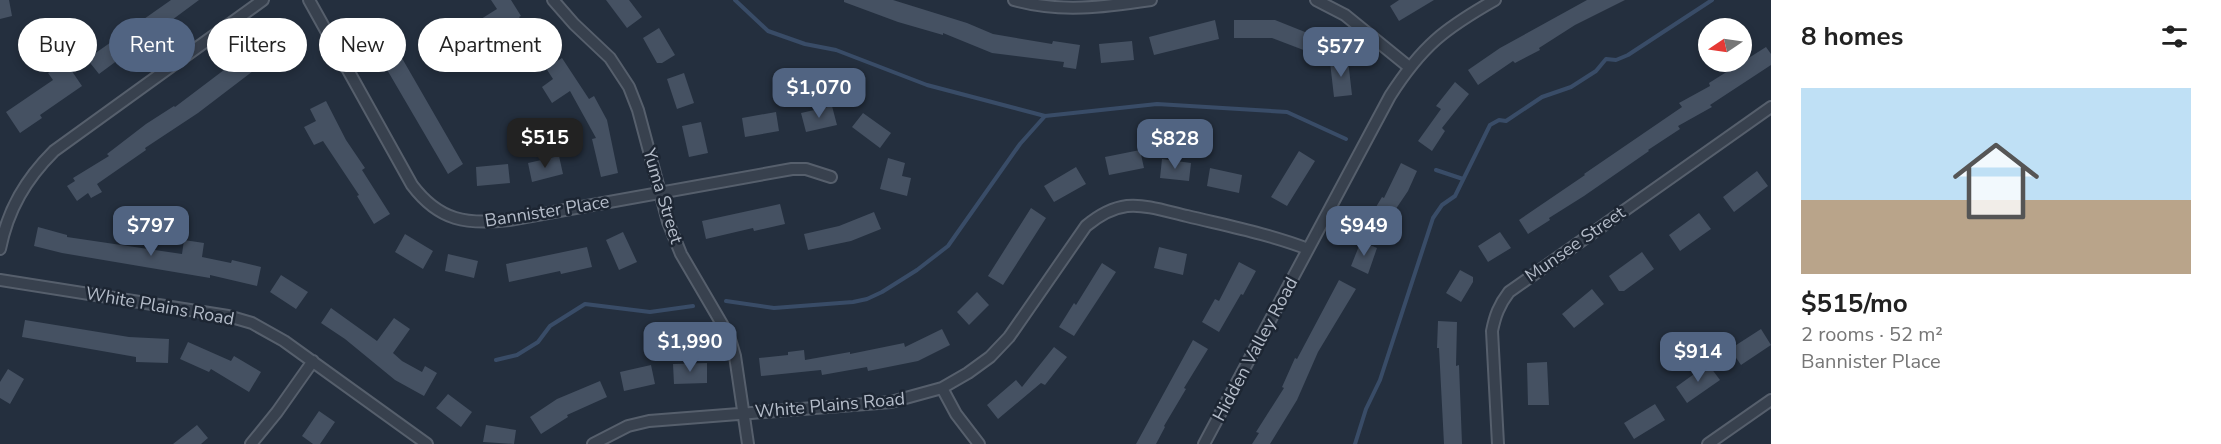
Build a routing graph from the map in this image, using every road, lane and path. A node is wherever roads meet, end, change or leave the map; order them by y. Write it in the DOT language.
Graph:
graph roads {
  1 [pos="263,0"];
  2 [pos="309,0"];
  3 [pos="553,0"];
  4 [pos="1014,0"];
  5 [pos="1151,0"];
  6 [pos="1316,0"];
  7 [pos="1495,0"];
  8 [pos="1409,67"];
  9 [pos="1771,107"];
  10 [pos="831,177"];
  11 [pos="660,192"];
  12 [pos="0,249"];
  13 [pos="1308,249"];
  14 [pos="0,280"];
  15 [pos="313,361"];
  16 [pos="942,388"];
  17 [pos="1771,400"];
  18 [pos="743,414"];
  19 [pos="251,444"];
  20 [pos="427,444"];
  21 [pos="593,444"];
  22 [pos="748,444"];
  23 [pos="979,444"];
  24 [pos="1204,444"];
  25 [pos="1498,444"];
  26 [pos="1708,444"];
  1 -- 12 [label="street"];
  2 -- 11 [label="street, Bannister Place"];
  3 -- 11 [label="street, Yuma Street"];
  4 -- 5 [label="street"];
  6 -- 8 [label="street"];
  7 -- 8 [label="street, Hidden Valley Road"];
  8 -- 13 [label="street, Hidden Valley Road"];
  9 -- 25 [label="street, Munsee Street"];
  10 -- 11 [label="street, Bannister Place"];
  11 -- 18 [label="street, Yuma Street"];
  13 -- 16 [label="street, White Plains Road"];
  13 -- 24 [label="street, Hidden Valley Road"];
  14 -- 15 [label="street, White Plains Road"];
  15 -- 19 [label="street"];
  15 -- 20 [label="street, White Plains Road"];
  16 -- 18 [label="street, White Plains Road"];
  16 -- 23 [label="street"];
  17 -- 26 [label="street"];
  18 -- 21 [label="street, White Plains Road"];
  18 -- 22 [label="street, Yuma Street"];
}
